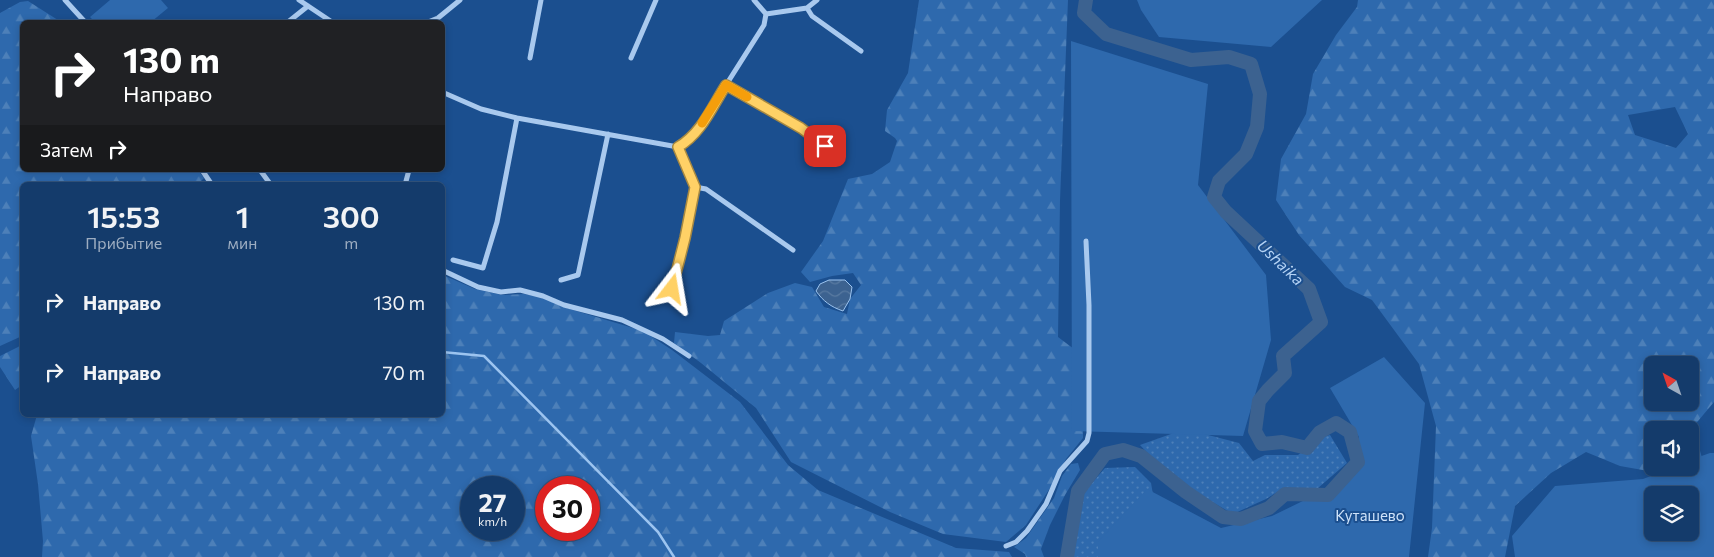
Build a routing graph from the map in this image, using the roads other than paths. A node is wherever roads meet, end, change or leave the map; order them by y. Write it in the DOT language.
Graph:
graph roads {
  1 [pos="65,0"];
  2 [pos="299,0"];
  3 [pos="460,0"];
  4 [pos="542,0"];
  5 [pos="656,0"];
  6 [pos="754,0"];
  7 [pos="817,0"];
  8 [pos="308,6"];
  9 [pos="807,8"];
  10 [pos="766,14"];
  11 [pos="83,20"];
  12 [pos="290,20"];
  13 [pos="329,20"];
  14 [pos="433,20"];
  15 [pos="861,51"];
  16 [pos="530,58"];
  17 [pos="631,58"];
  18 [pos="726,85"];
  19 [pos="445,93"];
  20 [pos="517,118"];
  21 [pos="608,134"];
  22 [pos="678,147"];
  23 [pos="838,154"];
  24 [pos="695,187"];
  25 [pos="1086,241"];
  26 [pos="793,250"];
  27 [pos="453,260"];
  28 [pos="445,271"];
  29 [pos="560,280"];
  30 [pos="672,289"];
  31 [pos="689,356"];
  32 [pos="1006,546"];
  1 -- 11 [label="street"];
  2 -- 8 [label="street"];
  3 -- 14 [label="street"];
  4 -- 16 [label="street"];
  5 -- 17 [label="street"];
  6 -- 10 [label="street"];
  7 -- 9 [label="street"];
  8 -- 12 [label="street"];
  8 -- 13 [label="street"];
  9 -- 10 [label="street"];
  9 -- 15 [label="street"];
  10 -- 18 [label="street"];
  18 -- 22 [label="street"];
  18 -- 23 [label="street"];
  19 -- 20 [label="street"];
  20 -- 21 [label="street"];
  20 -- 27 [label="street"];
  21 -- 22 [label="street"];
  21 -- 29 [label="street"];
  22 -- 24 [label="street"];
  24 -- 26 [label="street"];
  24 -- 30 [label="street"];
  25 -- 32 [label="street"];
  28 -- 31 [label="street"];
}
